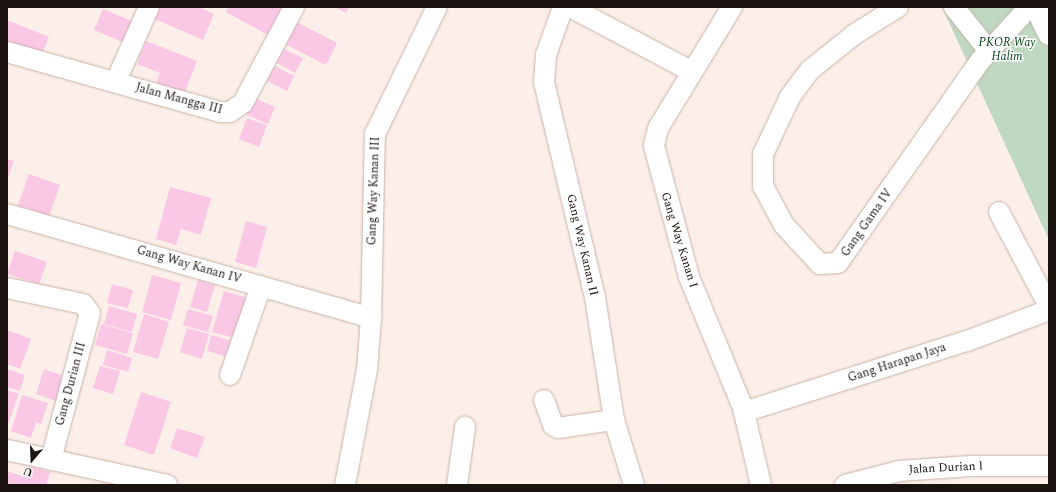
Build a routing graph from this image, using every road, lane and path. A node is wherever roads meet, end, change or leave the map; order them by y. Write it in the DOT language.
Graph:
graph roads {
  1 [pos="149,7"];
  2 [pos="294,7"];
  3 [pos="437,7"];
  4 [pos="563,7"];
  5 [pos="570,7"];
  6 [pos="732,7"];
  7 [pos="898,7"];
  8 [pos="954,7"];
  9 [pos="1029,7"];
  10 [pos="1036,7"];
  11 [pos="1049,34"];
  12 [pos="989,51"];
  13 [pos="7,52"];
  14 [pos="691,71"];
  15 [pos="116,81"];
  16 [pos="999,212"];
  17 [pos="9,221"];
  18 [pos="260,286"];
  19 [pos="7,288"];
  20 [pos="1049,306"];
  21 [pos="1049,310"];
  22 [pos="371,318"];
  23 [pos="230,375"];
  24 [pos="544,400"];
  25 [pos="744,412"];
  26 [pos="614,420"];
  27 [pos="465,427"];
  28 [pos="7,450"];
  29 [pos="51,460"];
  30 [pos="1049,466"];
  31 [pos="154,484"];
  32 [pos="345,485"];
  33 [pos="457,485"];
  34 [pos="634,485"];
  35 [pos="761,485"];
  36 [pos="845,485"];
  1 -- 15 [label="street"];
  2 -- 15 [label="street, Jalan Mangga III"];
  3 -- 22 [label="street, Gang Way Kanan III"];
  4 -- 26 [label="street, Gang Way Kanan II"];
  5 -- 14 [label="street"];
  6 -- 14 [label="street, Gang Way Kanan I"];
  7 -- 12 [label="street, Gang Gama IV"];
  8 -- 12 [label="street"];
  9 -- 12 [label="street, Gang Gama IV"];
  10 -- 11 [label="highway"];
  13 -- 15 [label="street, Jalan Mangga III"];
  14 -- 25 [label="street, Gang Way Kanan I"];
  16 -- 20 [label="street"];
  17 -- 18 [label="street, Gang Way Kanan IV"];
  18 -- 22 [label="street, Gang Way Kanan IV"];
  18 -- 23 [label="street"];
  19 -- 29 [label="street, Gang Durian III"];
  21 -- 25 [label="street, Gang Harapan Jaya"];
  22 -- 32 [label="street, Gang Way Kanan III"];
  24 -- 26 [label="street"];
  25 -- 35 [label="street, Gang Way Kanan I"];
  26 -- 34 [label="street, Gang Way Kanan II"];
  27 -- 33 [label="street"];
  28 -- 29 [label="street"];
  29 -- 31 [label="street"];
  30 -- 36 [label="street, Jalan Durian I"];
}
